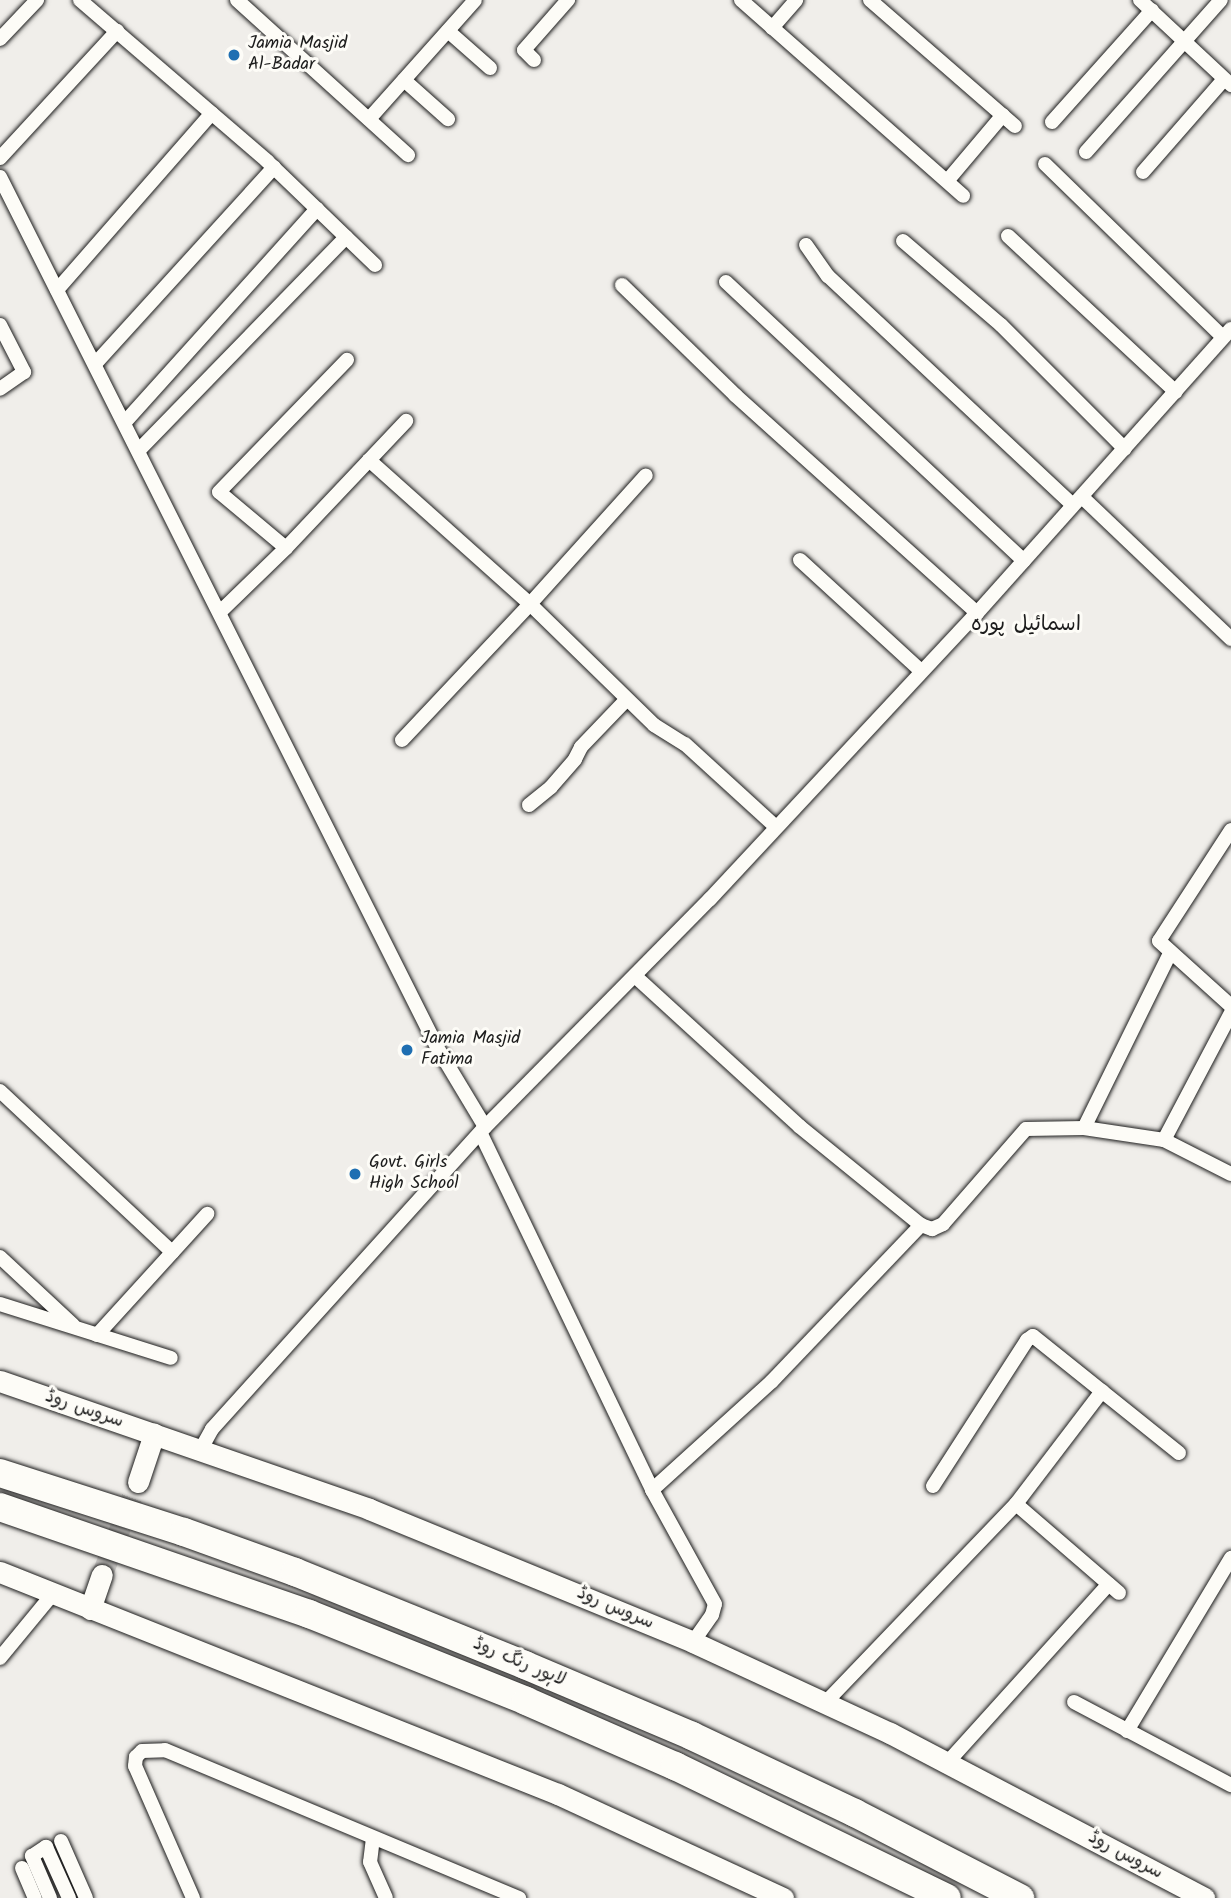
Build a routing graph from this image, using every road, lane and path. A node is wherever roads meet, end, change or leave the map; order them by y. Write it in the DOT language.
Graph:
graph roads {
  1 [pos="37,0"];
  2 [pos="80,0"];
  3 [pos="237,0"];
  4 [pos="475,0"];
  5 [pos="568,0"];
  6 [pos="740,0"];
  7 [pos="796,0"];
  8 [pos="870,0"];
  9 [pos="1140,0"];
  10 [pos="1221,0"];
  11 [pos="1152,10"];
  12 [pos="772,28"];
  13 [pos="117,31"];
  14 [pos="448,31"];
  15 [pos="0,39"];
  16 [pos="1184,40"];
  17 [pos="534,60"];
  18 [pos="490,68"];
  19 [pos="404,80"];
  20 [pos="1228,82"];
  21 [pos="212,113"];
  22 [pos="1003,116"];
  23 [pos="448,118"];
  24 [pos="369,120"];
  25 [pos="1052,122"];
  26 [pos="1015,126"];
  27 [pos="1086,152"];
  28 [pos="408,155"];
  29 [pos="0,159"];
  30 [pos="1045,164"];
  31 [pos="274,167"];
  32 [pos="1143,172"];
  33 [pos="0,177"];
  34 [pos="948,180"];
  35 [pos="963,196"];
  36 [pos="317,209"];
  37 [pos="1008,236"];
  38 [pos="346,237"];
  39 [pos="903,242"];
  40 [pos="806,245"];
  41 [pos="375,265"];
  42 [pos="726,282"];
  43 [pos="622,285"];
  44 [pos="57,290"];
  45 [pos="0,325"];
  46 [pos="1227,333"];
  47 [pos="347,360"];
  48 [pos="95,364"];
  49 [pos="0,389"];
  50 [pos="1176,392"];
  51 [pos="406,421"];
  52 [pos="125,422"];
  53 [pos="1125,449"];
  54 [pos="139,450"];
  55 [pos="369,460"];
  56 [pos="646,475"];
  57 [pos="1077,501"];
  58 [pos="286,548"];
  59 [pos="800,560"];
  60 [pos="1024,561"];
  61 [pos="530,604"];
  62 [pos="220,612"];
  63 [pos="977,613"];
  64 [pos="1231,639"];
  65 [pos="921,671"];
  66 [pos="626,699"];
  67 [pos="402,740"];
  68 [pos="529,805"];
  69 [pos="776,827"];
  70 [pos="1231,830"];
  71 [pos="1170,953"];
  72 [pos="636,977"];
  73 [pos="1231,1006"];
  74 [pos="1231,1013"];
  75 [pos="0,1091"];
  76 [pos="1084,1128"];
  77 [pos="483,1131"];
  78 [pos="1164,1140"];
  79 [pos="1231,1174"];
  80 [pos="207,1214"];
  81 [pos="921,1225"];
  82 [pos="172,1252"];
  83 [pos="0,1256"];
  84 [pos="0,1304"];
  85 [pos="76,1327"];
  86 [pos="97,1335"];
  87 [pos="172,1357"];
  88 [pos="0,1381"];
  89 [pos="1102,1391"];
  90 [pos="154,1434"];
  91 [pos="201,1449"];
  92 [pos="1179,1454"];
  93 [pos="0,1473"];
  94 [pos="138,1482"];
  95 [pos="933,1486"];
  96 [pos="652,1490"];
  97 [pos="1016,1504"];
  98 [pos="0,1507"];
  99 [pos="1231,1558"];
  100 [pos="0,1572"];
  101 [pos="102,1575"];
  102 [pos="52,1595"];
  103 [pos="90,1609"];
  104 [pos="693,1642"];
  105 [pos="0,1658"];
  106 [pos="1074,1702"];
  107 [pos="825,1703"];
  108 [pos="1127,1731"];
  109 [pos="947,1763"];
  110 [pos="1231,1785"];
  111 [pos="373,1838"];
  112 [pos="61,1841"];
  113 [pos="22,1868"];
  114 [pos="35,1898"];
  115 [pos="50,1898"];
  116 [pos="69,1898"];
  117 [pos="86,1898"];
  118 [pos="193,1898"];
  119 [pos="386,1898"];
  120 [pos="519,1898"];
  121 [pos="783,1898"];
  122 [pos="947,1898"];
  123 [pos="1020,1898"];
  124 [pos="1204,1898"];
  1 -- 15 [label="street"];
  2 -- 13 [label="street"];
  3 -- 24 [label="street"];
  4 -- 14 [label="street"];
  5 -- 17 [label="street"];
  6 -- 12 [label="street"];
  7 -- 12 [label="street"];
  8 -- 22 [label="street"];
  9 -- 11 [label="street"];
  10 -- 16 [label="street"];
  11 -- 16 [label="street"];
  11 -- 25 [label="street"];
  12 -- 34 [label="street"];
  13 -- 21 [label="street"];
  13 -- 29 [label="street"];
  14 -- 18 [label="street"];
  14 -- 19 [label="street"];
  16 -- 20 [label="street"];
  16 -- 27 [label="street"];
  19 -- 23 [label="street"];
  19 -- 24 [label="street"];
  20 -- 32 [label="street"];
  21 -- 31 [label="street"];
  21 -- 44 [label="street"];
  22 -- 26 [label="street"];
  22 -- 34 [label="street"];
  24 -- 28 [label="street"];
  30 -- 46 [label="street"];
  31 -- 36 [label="street"];
  31 -- 48 [label="street"];
  33 -- 44 [label="street"];
  34 -- 35 [label="street"];
  36 -- 38 [label="street"];
  36 -- 52 [label="street"];
  37 -- 50 [label="street"];
  38 -- 41 [label="street"];
  38 -- 54 [label="street"];
  39 -- 53 [label="street"];
  40 -- 57 [label="street"];
  42 -- 60 [label="street"];
  43 -- 63 [label="street"];
  44 -- 48 [label="street"];
  45 -- 49 [label="street"];
  46 -- 50 [label="street"];
  47 -- 58 [label="street"];
  48 -- 52 [label="street"];
  50 -- 53 [label="street"];
  51 -- 55 [label="street"];
  52 -- 54 [label="street"];
  53 -- 57 [label="street"];
  54 -- 62 [label="street"];
  55 -- 58 [label="street"];
  55 -- 61 [label="street"];
  56 -- 61 [label="street"];
  57 -- 60 [label="street"];
  57 -- 64 [label="street"];
  58 -- 62 [label="street"];
  59 -- 65 [label="street"];
  60 -- 63 [label="street"];
  61 -- 66 [label="street"];
  61 -- 67 [label="street"];
  62 -- 77 [label="street"];
  63 -- 65 [label="street"];
  65 -- 69 [label="street"];
  66 -- 68 [label="street"];
  66 -- 69 [label="street"];
  69 -- 72 [label="street"];
  70 -- 71 [label="street"];
  71 -- 73 [label="street"];
  71 -- 76 [label="street"];
  72 -- 77 [label="street"];
  72 -- 81 [label="street"];
  74 -- 78 [label="street"];
  75 -- 82 [label="street"];
  76 -- 78 [label="street"];
  76 -- 81 [label="street"];
  77 -- 91 [label="street"];
  77 -- 96 [label="street"];
  78 -- 79 [label="street"];
  80 -- 82 [label="street"];
  81 -- 96 [label="street"];
  82 -- 86 [label="street"];
  83 -- 85 [label="street"];
  84 -- 85 [label="street"];
  85 -- 86 [label="street"];
  86 -- 87 [label="street"];
  88 -- 90 [label="street, سروس روڈ"];
  89 -- 92 [label="street"];
  89 -- 95 [label="street"];
  89 -- 97 [label="street"];
  90 -- 91 [label="street, سروس روڈ"];
  90 -- 94 [label="street"];
  91 -- 104 [label="street, سروس روڈ"];
  93 -- 123 [label="highway, لاہور رنگ روڈ"];
  96 -- 104 [label="street"];
  97 -- 107 [label="street"];
  97 -- 109 [label="street"];
  98 -- 122 [label="highway, لاہور رنگ روڈ"];
  99 -- 108 [label="street"];
  100 -- 102 [label="street"];
  101 -- 103 [label="street"];
  102 -- 103 [label="street"];
  102 -- 105 [label="street"];
  103 -- 121 [label="street"];
  104 -- 107 [label="street, سروس روڈ"];
  106 -- 108 [label="street"];
  107 -- 109 [label="street, سروس روڈ"];
  108 -- 110 [label="street"];
  109 -- 124 [label="street, سروس روڈ"];
  111 -- 118 [label="street"];
  111 -- 119 [label="street"];
  111 -- 120 [label="street"];
  112 -- 117 [label="street"];
  113 -- 114 [label="street"];
  115 -- 116 [label="street"];
}
